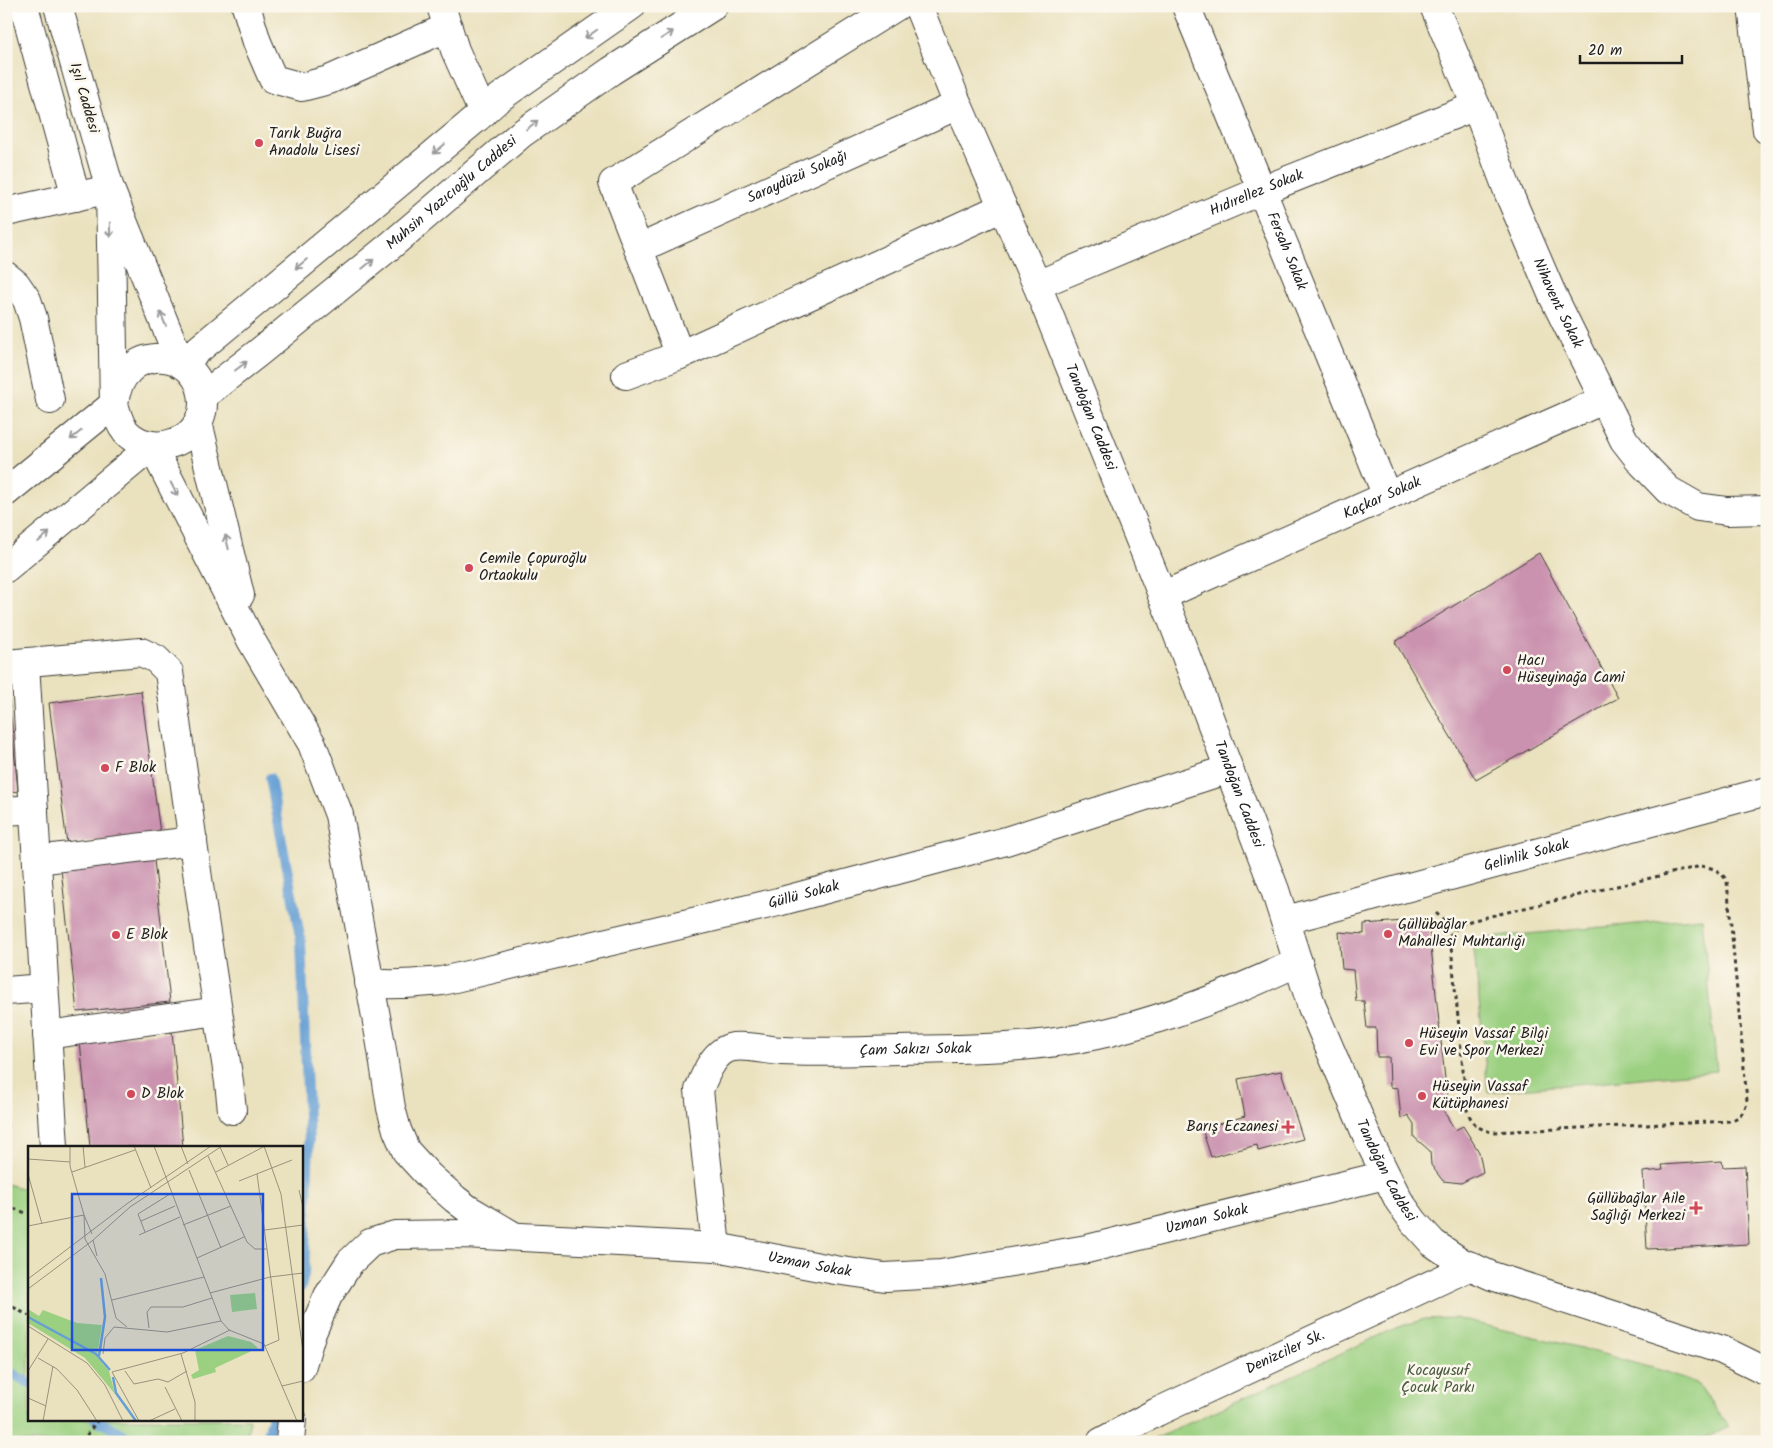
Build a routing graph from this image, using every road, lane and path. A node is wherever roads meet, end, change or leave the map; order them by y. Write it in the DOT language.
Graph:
graph roads {
  1 [pos="24,6"];
  2 [pos="58,6"];
  3 [pos="246,6"];
  4 [pos="631,6"];
  5 [pos="713,6"];
  6 [pos="897,6"];
  7 [pos="918,6"];
  8 [pos="1186,6"];
  9 [pos="1434,6"];
  10 [pos="1752,6"];
  11 [pos="444,17"];
  12 [pos="958,105"];
  13 [pos="1476,106"];
  14 [pos="483,113"];
  15 [pos="1767,130"];
  16 [pos="110,189"];
  17 [pos="1263,190"];
  18 [pos="76,197"];
  19 [pos="1003,207"];
  20 [pos="6,212"];
  21 [pos="638,249"];
  22 [pos="6,276"];
  23 [pos="1037,285"];
  24 [pos="680,355"];
  25 [pos="181,364"];
  26 [pos="626,375"];
  27 [pos="203,396"];
  28 [pos="50,400"];
  29 [pos="1603,400"];
  30 [pos="114,404"];
  31 [pos="198,422"];
  32 [pos="152,446"];
  33 [pos="6,492"];
  34 [pos="1387,496"];
  35 [pos="1767,510"];
  36 [pos="6,568"];
  37 [pos="1162,596"];
  38 [pos="250,640"];
  39 [pos="15,663"];
  40 [pos="1230,769"];
  41 [pos="1767,791"];
  42 [pos="34,808"];
  43 [pos="6,811"];
  44 [pos="193,841"];
  45 [pos="37,860"];
  46 [pos="1286,920"];
  47 [pos="1298,962"];
  48 [pos="369,983"];
  49 [pos="44,988"];
  50 [pos="6,991"];
  51 [pos="218,1011"];
  52 [pos="48,1035"];
  53 [pos="232,1110"];
  54 [pos="1731,1121"];
  55 [pos="54,1146"];
  56 [pos="1385,1175"];
  57 [pos="6,1206"];
  58 [pos="28,1214"];
  59 [pos="516,1237"];
  60 [pos="716,1247"];
  61 [pos="1471,1266"];
  62 [pos="6,1304"];
  63 [pos="28,1315"];
  64 [pos="302,1365"];
  65 [pos="1767,1372"];
  66 [pos="97,1420"];
  67 [pos="292,1420"];
  68 [pos="82,1442"];
  69 [pos="290,1442"];
  70 [pos="1101,1442"];
  1 -- 18 [label="street"];
  2 -- 16 [label="street, Işıl Caddesi"];
  3 -- 11 [label="street"];
  4 -- 14 [label="street, one-way"];
  27 -- 5 [label="street, Muhsin Yazıcıoğlu Caddesi, one-way"];
  6 -- 21 [label="street"];
  7 -- 12 [label="street, Tandoğan Caddesi"];
  8 -- 17 [label="street, Fersah Sokak"];
  9 -- 13 [label="street, Nihavent Sokak"];
  10 -- 15 [label="street"];
  11 -- 14 [label="street"];
  12 -- 19 [label="street, Tandoğan Caddesi"];
  12 -- 21 [label="street, Saraydüzü Sokağı"];
  13 -- 17 [label="street, Hıdırellez Sokak"];
  13 -- 29 [label="street, Nihavent Sokak"];
  14 -- 25 [label="street, one-way"];
  16 -- 18 [label="street"];
  25 -- 16 [label="street, one-way"];
  16 -- 30 [label="street, one-way"];
  17 -- 23 [label="street, Hıdırellez Sokak"];
  17 -- 34 [label="street, Fersah Sokak"];
  18 -- 20 [label="street"];
  19 -- 23 [label="street, Tandoğan Caddesi"];
  19 -- 24 [label="street"];
  21 -- 24 [label="street"];
  22 -- 28 [label="street"];
  23 -- 37 [label="street, Tandoğan Caddesi"];
  24 -- 26 [label="street"];
  25 -- 27 [label="street"];
  25 -- 30 [label="street"];
  27 -- 31 [label="street"];
  29 -- 34 [label="street, Kaçkar Sokak"];
  29 -- 35 [label="street, Nihavent Sokak"];
  30 -- 32 [label="street"];
  30 -- 33 [label="street, one-way"];
  31 -- 32 [label="street"];
  38 -- 31 [label="street, one-way"];
  36 -- 32 [label="street, one-way"];
  32 -- 38 [label="street, one-way"];
  34 -- 37 [label="street, Kaçkar Sokak"];
  37 -- 40 [label="street, Tandoğan Caddesi"];
  38 -- 48 [label="street"];
  39 -- 42 [label="street"];
  39 -- 44 [label="street"];
  40 -- 46 [label="street, Tandoğan Caddesi"];
  40 -- 48 [label="street, Güllü Sokak"];
  41 -- 46 [label="street, Gelinlik Sokak"];
  42 -- 43 [label="street"];
  42 -- 45 [label="street"];
  44 -- 45 [label="street"];
  44 -- 51 [label="street"];
  45 -- 49 [label="street"];
  46 -- 47 [label="street, Tandoğan Caddesi"];
  47 -- 56 [label="street, Tandoğan Caddesi"];
  47 -- 60 [label="street, Çam Sakızı Sokak"];
  48 -- 59 [label="street"];
  49 -- 50 [label="street"];
  49 -- 52 [label="street"];
  51 -- 52 [label="street"];
  51 -- 53 [label="street"];
  52 -- 55 [label="street"];
  54 -- 54 [label="path"];
  56 -- 60 [label="street, Uzman Sokak"];
  56 -- 61 [label="street, Tandoğan Caddesi"];
  57 -- 58 [label="path"];
  59 -- 60 [label="street, Uzman Sokak"];
  59 -- 64 [label="street, Uzman Sokak"];
  61 -- 65 [label="street, Tandoğan Caddesi"];
  61 -- 70 [label="street, Denizciler Sk."];
  62 -- 63 [label="path"];
  66 -- 68 [label="path"];
  67 -- 69 [label="street"];
}
